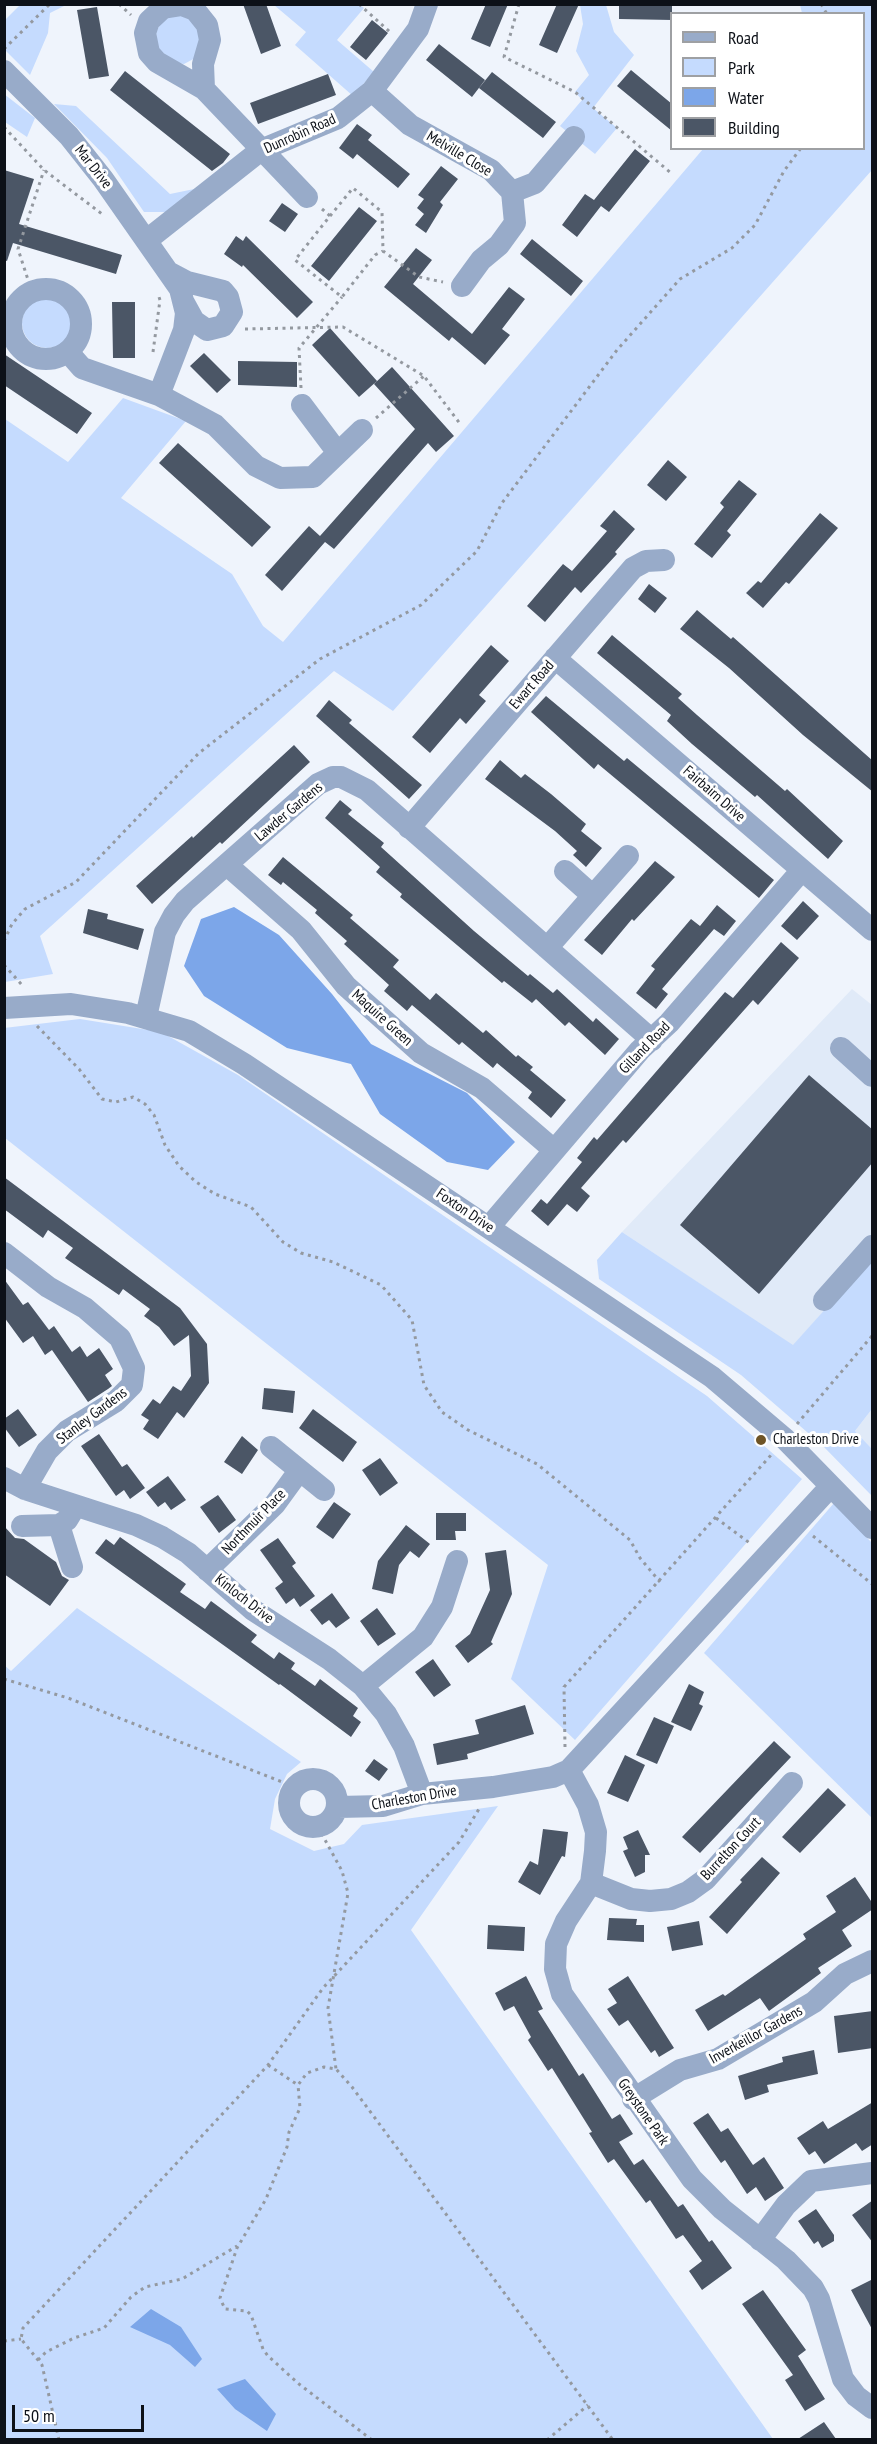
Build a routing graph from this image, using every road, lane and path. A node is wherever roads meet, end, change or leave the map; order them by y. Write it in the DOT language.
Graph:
graph roads {
  1 [pos="50,4"];
  2 [pos="359,4"];
  3 [pos="427,4"];
  4 [pos="519,4"];
  5 [pos="406,46"];
  6 [pos="4,49"];
  7 [pos="4,71"];
  8 [pos="204,89"];
  9 [pos="372,91"];
  10 [pos="4,128"];
  11 [pos="574,138"];
  12 [pos="261,150"];
  13 [pos="800,150"];
  14 [pos="44,170"];
  15 [pos="670,173"];
  16 [pos="512,192"];
  17 [pos="307,197"];
  18 [pos="330,216"];
  19 [pos="108,220"];
  20 [pos="147,240"];
  21 [pos="383,251"];
  22 [pos="163,282"];
  23 [pos="462,286"];
  24 [pos="32,292"];
  25 [pos="342,297"];
  26 [pos="183,300"];
  27 [pos="9,313"];
  28 [pos="318,326"];
  29 [pos="240,329"];
  30 [pos="68,352"];
  31 [pos="152,362"];
  32 [pos="424,376"];
  33 [pos="159,395"];
  34 [pos="302,405"];
  35 [pos="461,425"];
  36 [pos="362,430"];
  37 [pos="338,453"];
  38 [pos="664,560"];
  39 [pos="555,658"];
  40 [pos="409,828"];
  41 [pos="628,856"];
  42 [pos="226,865"];
  43 [pos="802,870"];
  44 [pos="565,871"];
  45 [pos="593,896"];
  46 [pos="872,930"];
  47 [pos="4,941"];
  48 [pos="547,948"];
  49 [pos="4,965"];
  50 [pos="34,1004"];
  51 [pos="4,1008"];
  52 [pos="146,1017"];
  53 [pos="652,1040"];
  54 [pos="841,1048"];
  55 [pos="873,1076"];
  56 [pos="554,1150"];
  57 [pos="489,1227"];
  58 [pos="873,1246"];
  59 [pos="4,1253"];
  60 [pos="824,1300"];
  61 [pos="873,1336"];
  62 [pos="785,1439"];
  63 [pos="271,1447"];
  64 [pos="299,1472"];
  65 [pos="4,1478"];
  66 [pos="831,1486"];
  67 [pos="25,1489"];
  68 [pos="324,1490"];
  69 [pos="75,1507"];
  70 [pos="716,1518"];
  71 [pos="797,1524"];
  72 [pos="59,1525"];
  73 [pos="22,1526"];
  74 [pos="873,1528"];
  75 [pos="768,1557"];
  76 [pos="458,1561"];
  77 [pos="72,1567"];
  78 [pos="207,1570"];
  79 [pos="660,1582"];
  80 [pos="873,1584"];
  81 [pos="4,1679"];
  82 [pos="363,1686"];
  83 [pos="568,1770"];
  84 [pos="792,1783"];
  85 [pos="295,1787"];
  86 [pos="493,1787"];
  87 [pos="422,1794"];
  88 [pos="338,1807"];
  89 [pos="318,1827"];
  90 [pos="591,1883"];
  91 [pos="873,1961"];
  92 [pos="334,1977"];
  93 [pos="268,2065"];
  94 [pos="336,2068"];
  95 [pos="298,2085"];
  96 [pos="633,2099"];
  97 [pos="873,2173"];
  98 [pos="760,2240"];
  99 [pos="239,2244"];
  100 [pos="21,2339"];
  101 [pos="4,2341"];
  102 [pos="38,2360"];
  103 [pos="588,2405"];
  104 [pos="873,2408"];
  105 [pos="59,2439"];
  106 [pos="372,2439"];
  107 [pos="547,2439"];
  108 [pos="613,2439"];
  1 -- 6 [label="path"];
  2 -- 5 [label="path"];
  3 -- 5 [label="street, Dunrobin Road"];
  4 -- 15 [label="path"];
  5 -- 9 [label="street, Dunrobin Road"];
  7 -- 20 [label="street, Mar Drive"];
  8 -- 12 [label="street"];
  9 -- 12 [label="street, Dunrobin Road"];
  9 -- 16 [label="street, Melville Close"];
  10 -- 14 [label="path"];
  11 -- 16 [label="street"];
  12 -- 17 [label="street"];
  12 -- 20 [label="street, Dunrobin Road"];
  13 -- 47 [label="path"];
  14 -- 19 [label="path"];
  14 -- 24 [label="path"];
  16 -- 23 [label="street"];
  17 -- 18 [label="path"];
  18 -- 21 [label="path"];
  18 -- 25 [label="path"];
  20 -- 22 [label="street, Mar Drive"];
  21 -- 23 [label="path"];
  21 -- 25 [label="path"];
  22 -- 26 [label="street, Mar Drive"];
  22 -- 26 [label="street, Mar Drive"];
  22 -- 31 [label="path"];
  24 -- 27 [label="street"];
  24 -- 30 [label="street"];
  25 -- 28 [label="path"];
  26 -- 33 [label="street, Mar Drive"];
  27 -- 30 [label="street"];
  28 -- 29 [label="path"];
  28 -- 32 [label="path"];
  28 -- 34 [label="path"];
  30 -- 33 [label="street"];
  32 -- 35 [label="path"];
  32 -- 36 [label="path"];
  33 -- 37 [label="street"];
  34 -- 37 [label="street"];
  36 -- 37 [label="street"];
  38 -- 39 [label="street, Ewart Road"];
  39 -- 40 [label="street, Ewart Road"];
  39 -- 43 [label="street, Fairbairn Drive"];
  40 -- 42 [label="street, Lawder Gardens"];
  40 -- 48 [label="street, Lawder Gardens"];
  41 -- 45 [label="street"];
  42 -- 52 [label="street, Lawder Gardens"];
  42 -- 56 [label="street, Maquire Green"];
  43 -- 46 [label="street, Fairbairn Drive"];
  43 -- 53 [label="street, Gilland Road"];
  44 -- 45 [label="street"];
  45 -- 48 [label="street"];
  48 -- 53 [label="street, Lawder Gardens"];
  49 -- 50 [label="path"];
  50 -- 51 [label="street, Foxton Drive"];
  50 -- 52 [label="street, Foxton Drive"];
  50 -- 79 [label="path"];
  52 -- 57 [label="street, Foxton Drive"];
  53 -- 56 [label="street, Gilland Road"];
  54 -- 55 [label="street"];
  56 -- 57 [label="street, Gilland Road"];
  57 -- 62 [label="street, Foxton Drive"];
  58 -- 60 [label="street"];
  59 -- 67 [label="street, Stanley Gardens"];
  61 -- 62 [label="path"];
  62 -- 66 [label="street, Foxton Drive"];
  62 -- 70 [label="path"];
  63 -- 64 [label="street"];
  64 -- 68 [label="street"];
  64 -- 78 [label="street, Northmuir Place"];
  65 -- 67 [label="street, Kinloch Drive"];
  66 -- 71 [label="street, Charleston Drive"];
  66 -- 74 [label="street, Foxton Drive"];
  67 -- 69 [label="street, Kinloch Drive"];
  69 -- 72 [label="street"];
  69 -- 78 [label="street, Kinloch Drive"];
  70 -- 75 [label="path"];
  70 -- 79 [label="path"];
  71 -- 75 [label="street, Charleston Drive"];
  71 -- 80 [label="path"];
  72 -- 73 [label="street"];
  72 -- 77 [label="street"];
  75 -- 83 [label="street, Charleston Drive"];
  76 -- 82 [label="street"];
  78 -- 82 [label="street, Kinloch Drive"];
  79 -- 83 [label="path"];
  81 -- 85 [label="path"];
  82 -- 87 [label="street, Kinloch Drive"];
  83 -- 86 [label="street, Charleston Drive"];
  83 -- 90 [label="street, Greystone Park"];
  84 -- 90 [label="street, Burrelton Court"];
  85 -- 88 [label="street"];
  85 -- 89 [label="street"];
  86 -- 87 [label="street, Charleston Drive"];
  86 -- 92 [label="path"];
  87 -- 88 [label="street, Charleston Drive"];
  88 -- 89 [label="street"];
  89 -- 92 [label="path"];
  90 -- 96 [label="street, Greystone Park"];
  91 -- 96 [label="street, Inverkeillor Gardens"];
  92 -- 93 [label="path"];
  92 -- 94 [label="path"];
  93 -- 95 [label="path"];
  93 -- 100 [label="path"];
  94 -- 95 [label="path"];
  94 -- 103 [label="path"];
  95 -- 99 [label="path"];
  96 -- 98 [label="street, Greystone Park"];
  97 -- 98 [label="street"];
  98 -- 104 [label="street, Greystone Park"];
  99 -- 102 [label="path"];
  99 -- 106 [label="path"];
  100 -- 101 [label="path"];
  100 -- 102 [label="path"];
  102 -- 105 [label="path"];
  103 -- 107 [label="path"];
  103 -- 108 [label="path"];
}
